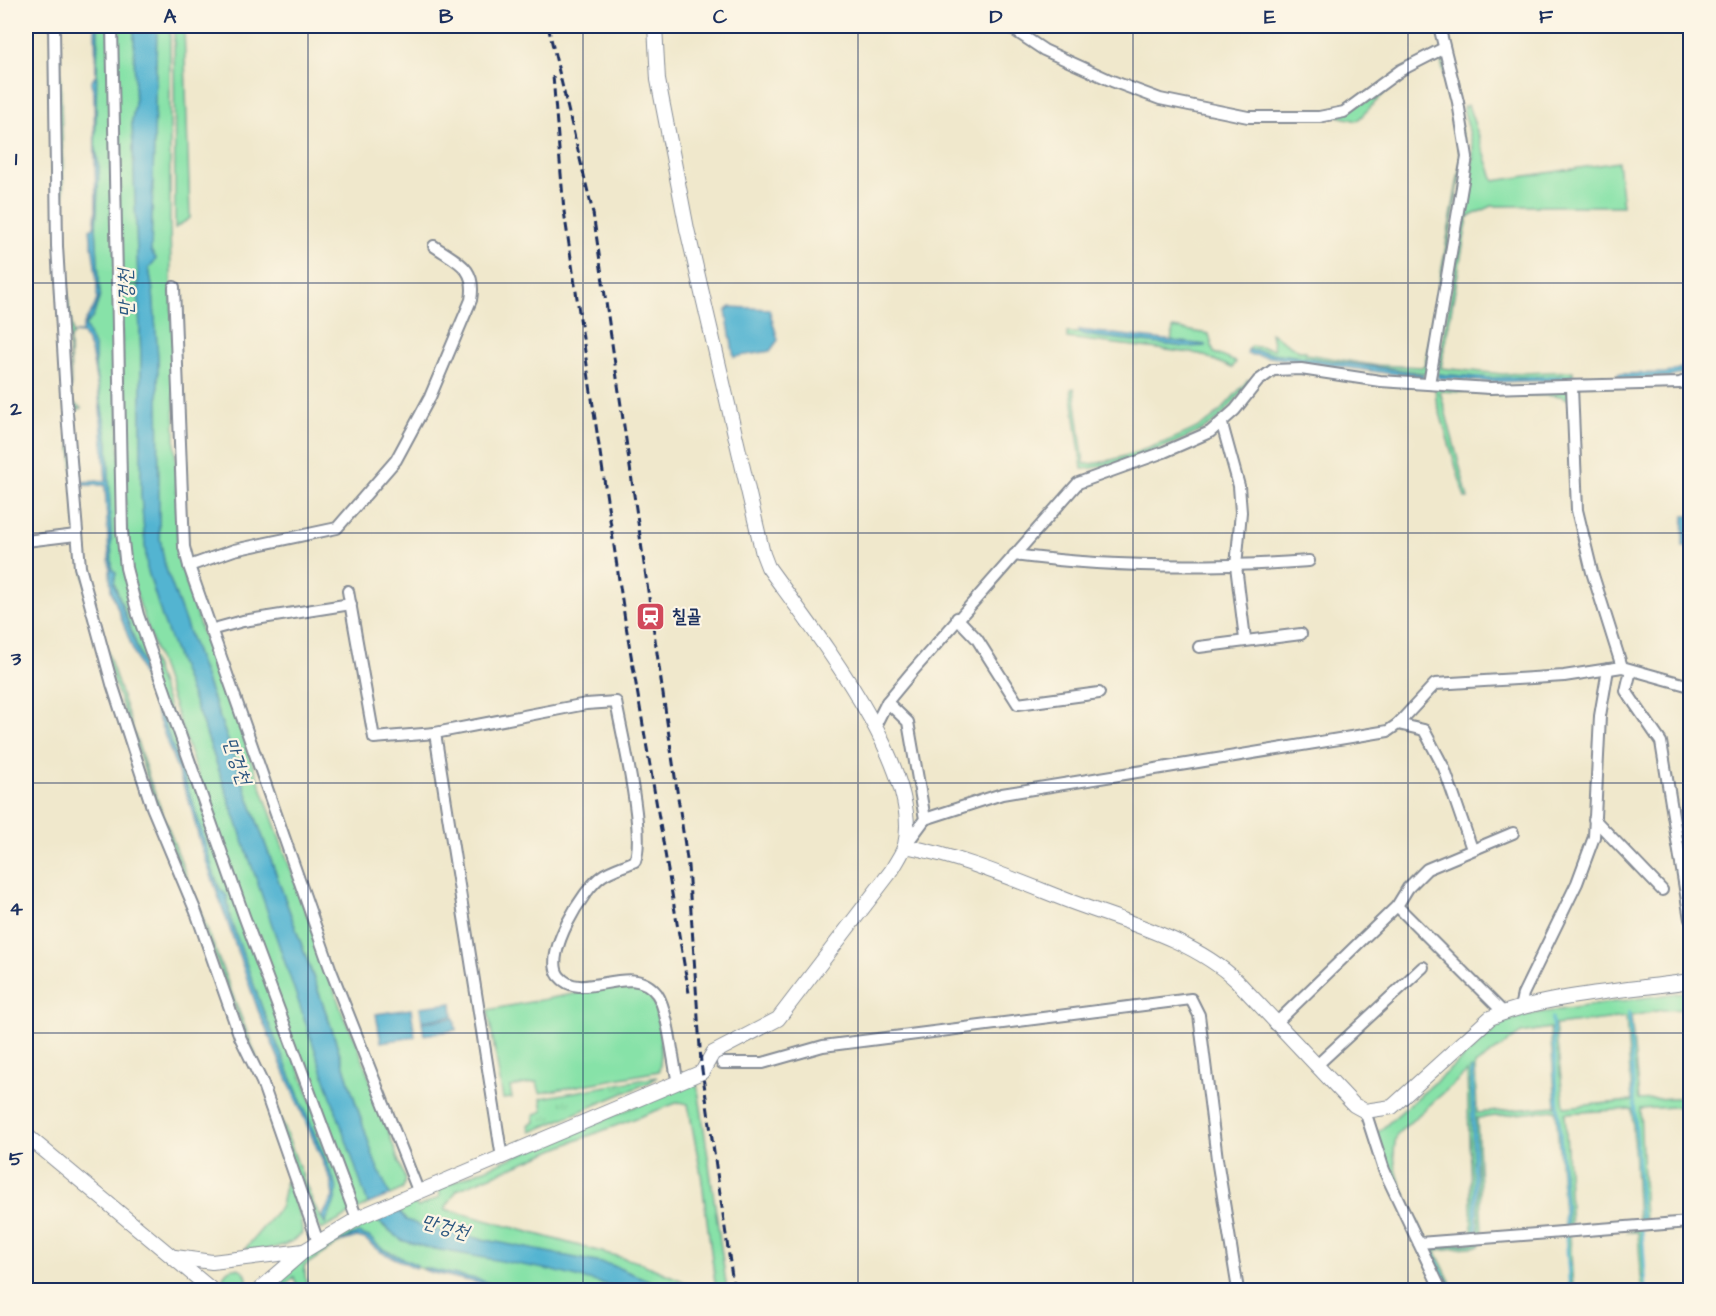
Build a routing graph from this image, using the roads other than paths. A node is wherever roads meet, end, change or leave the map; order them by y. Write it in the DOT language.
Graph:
graph roads {
  1 [pos="54,26"];
  2 [pos="112,26"];
  3 [pos="655,26"];
  4 [pos="1008,26"];
  5 [pos="1439,26"];
  6 [pos="1444,48"];
  7 [pos="434,246"];
  8 [pos="174,287"];
  9 [pos="1690,379"];
  10 [pos="1429,384"];
  11 [pos="1572,387"];
  12 [pos="1222,424"];
  13 [pos="76,535"];
  14 [pos="26,541"];
  15 [pos="1014,555"];
  16 [pos="1309,561"];
  17 [pos="189,566"];
  18 [pos="1236,566"];
  19 [pos="348,591"];
  20 [pos="351,604"];
  21 [pos="957,618"];
  22 [pos="210,630"];
  23 [pos="1301,634"];
  24 [pos="1245,639"];
  25 [pos="1199,647"];
  26 [pos="1626,668"];
  27 [pos="1608,669"];
  28 [pos="1690,686"];
  29 [pos="1099,693"];
  30 [pos="887,702"];
  31 [pos="1398,724"];
  32 [pos="875,726"];
  33 [pos="435,733"];
  34 [pos="926,819"];
  35 [pos="1594,819"];
  36 [pos="1513,833"];
  37 [pos="905,846"];
  38 [pos="1472,849"];
  39 [pos="1662,890"];
  40 [pos="1397,906"];
  41 [pos="1690,919"];
  42 [pos="1423,967"];
  43 [pos="1690,981"];
  44 [pos="1520,1008"];
  45 [pos="1503,1012"];
  46 [pos="1275,1024"];
  47 [pos="722,1063"];
  48 [pos="1316,1066"];
  49 [pos="678,1083"];
  50 [pos="1365,1111"];
  51 [pos="26,1135"];
  52 [pos="502,1158"];
  53 [pos="414,1195"];
  54 [pos="360,1217"];
  55 [pos="1690,1222"];
  56 [pos="318,1242"];
  57 [pos="1419,1243"];
  58 [pos="304,1251"];
  59 [pos="175,1257"];
  60 [pos="212,1290"];
  61 [pos="259,1290"];
  62 [pos="1239,1290"];
  63 [pos="1441,1290"];
  1 -- 13 [label="street"];
  2 -- 54 [label="street"];
  3 -- 32 [label="street"];
  4 -- 6 [label="street"];
  5 -- 6 [label="street"];
  6 -- 10 [label="street"];
  7 -- 17 [label="street"];
  8 -- 17 [label="street"];
  9 -- 11 [label="street"];
  10 -- 11 [label="street"];
  10 -- 12 [label="street"];
  11 -- 26 [label="street"];
  12 -- 15 [label="street"];
  12 -- 18 [label="street"];
  13 -- 14 [label="street"];
  13 -- 56 [label="street"];
  15 -- 18 [label="street"];
  15 -- 21 [label="street"];
  16 -- 18 [label="street"];
  17 -- 22 [label="street"];
  18 -- 24 [label="street"];
  19 -- 20 [label="street"];
  20 -- 22 [label="street"];
  20 -- 33 [label="street"];
  21 -- 29 [label="street"];
  21 -- 30 [label="street"];
  22 -- 53 [label="street"];
  23 -- 24 [label="street"];
  24 -- 25 [label="street"];
  26 -- 27 [label="street"];
  26 -- 28 [label="street"];
  26 -- 41 [label="street"];
  27 -- 31 [label="street"];
  27 -- 35 [label="street"];
  30 -- 32 [label="street"];
  30 -- 34 [label="street"];
  31 -- 34 [label="street"];
  31 -- 38 [label="street"];
  32 -- 37 [label="street"];
  33 -- 49 [label="street"];
  33 -- 52 [label="street"];
  34 -- 37 [label="street"];
  35 -- 39 [label="street"];
  35 -- 44 [label="street"];
  36 -- 38 [label="street"];
  37 -- 46 [label="street"];
  37 -- 49 [label="street"];
  38 -- 40 [label="street"];
  40 -- 45 [label="street"];
  40 -- 46 [label="street"];
  42 -- 48 [label="street"];
  43 -- 44 [label="street"];
  44 -- 45 [label="street"];
  45 -- 50 [label="street"];
  46 -- 48 [label="street"];
  47 -- 62 [label="street"];
  48 -- 50 [label="street"];
  49 -- 52 [label="street"];
  50 -- 57 [label="street"];
  51 -- 59 [label="street"];
  52 -- 53 [label="street"];
  53 -- 54 [label="street"];
  54 -- 56 [label="street"];
  55 -- 57 [label="street"];
  56 -- 58 [label="street"];
  57 -- 63 [label="street"];
  58 -- 59 [label="street"];
  58 -- 61 [label="street"];
  59 -- 60 [label="street"];
}
